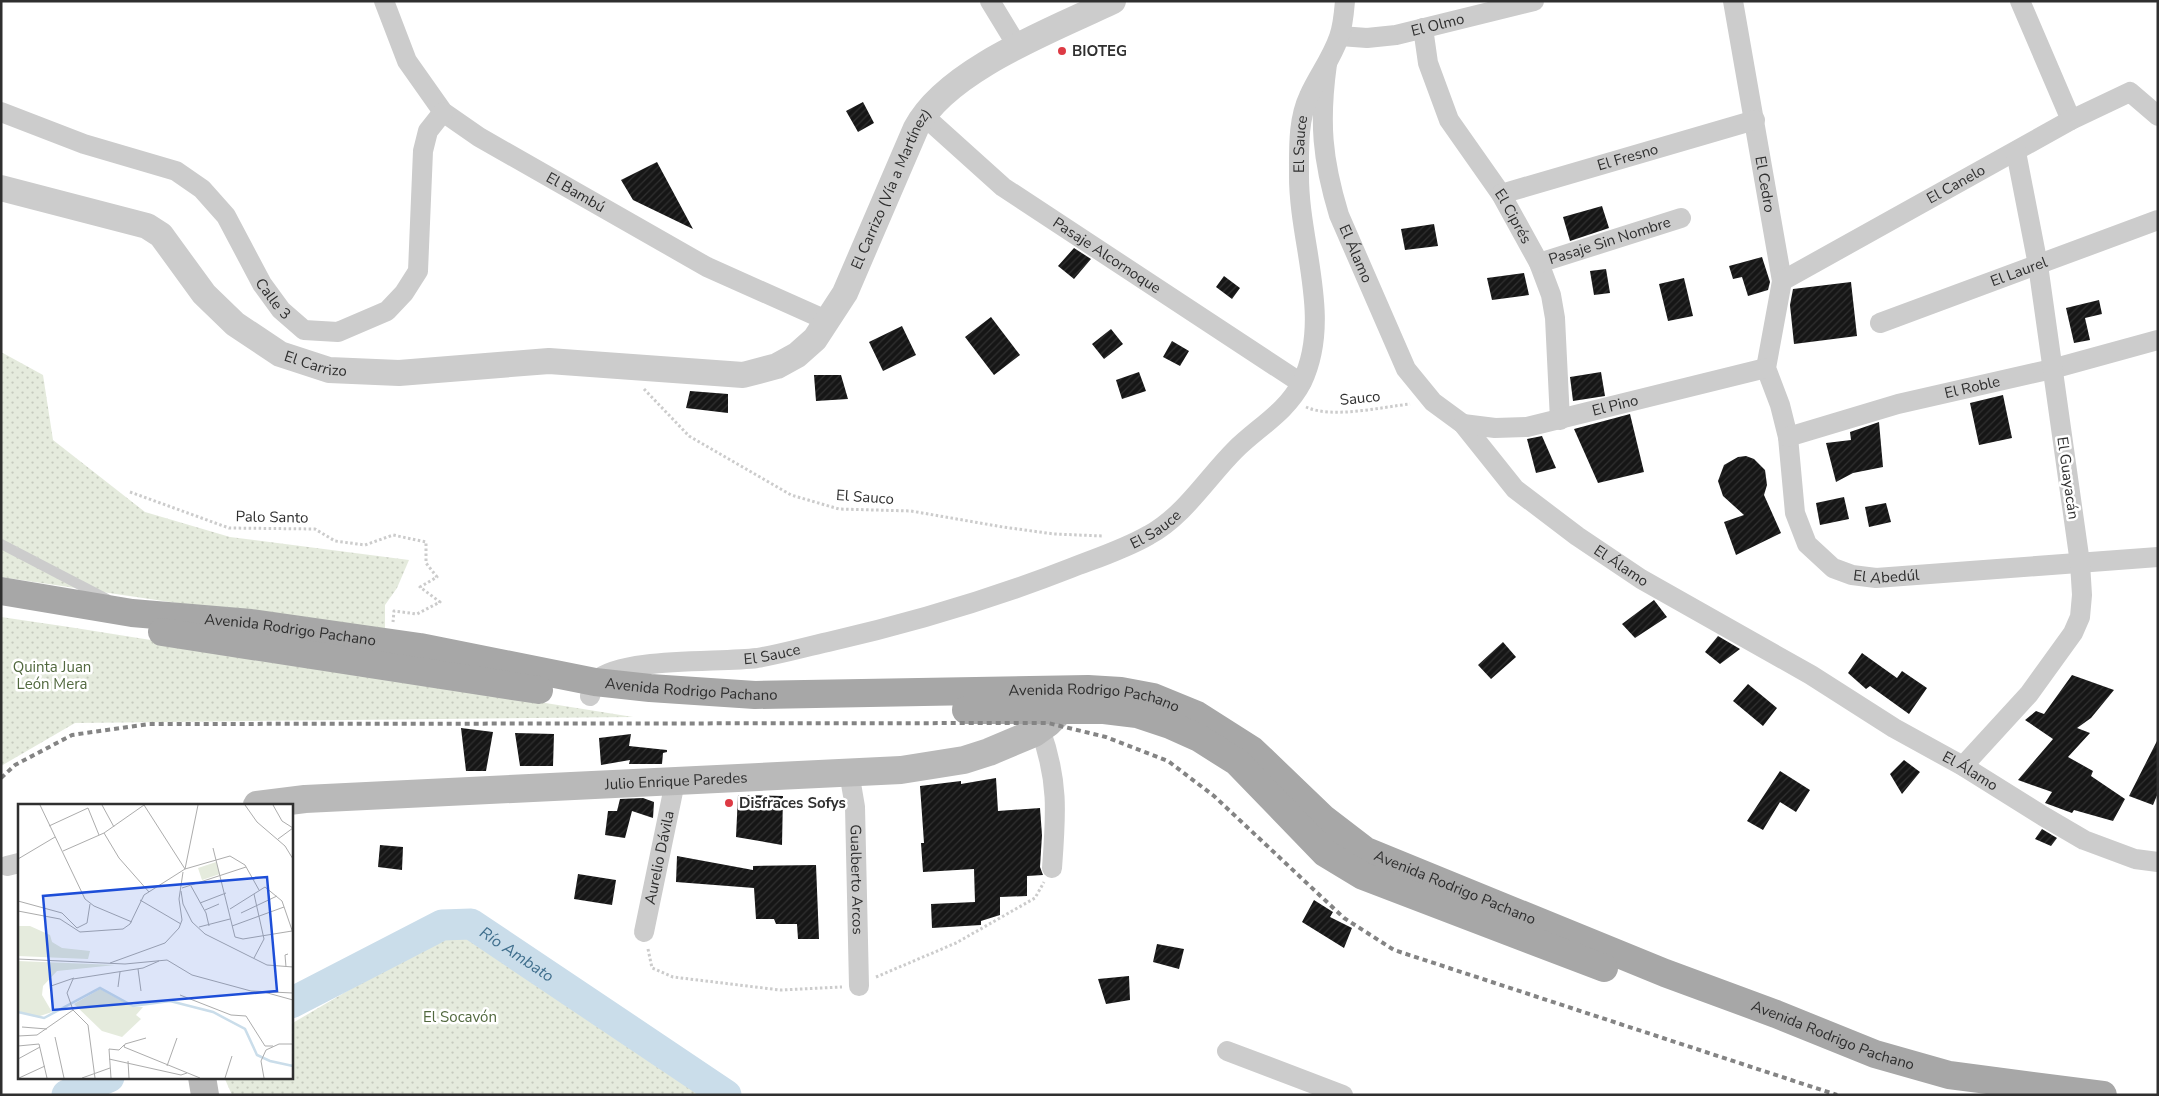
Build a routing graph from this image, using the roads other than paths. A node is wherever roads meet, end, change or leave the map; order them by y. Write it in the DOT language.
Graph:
graph roads {
  1 [pos="384,1"];
  2 [pos="990,1"];
  3 [pos="1113,1"];
  4 [pos="1345,1"];
  5 [pos="1534,1"];
  6 [pos="1733,1"];
  7 [pos="2020,1"];
  8 [pos="1423,28"];
  9 [pos="1340,36"];
  10 [pos="1018,47"];
  11 [pos="1328,64"];
  12 [pos="1,112"];
  13 [pos="443,112"];
  14 [pos="923,115"];
  15 [pos="2158,116"];
  16 [pos="1755,120"];
  17 [pos="2071,120"];
  18 [pos="2016,152"];
  19 [pos="1,188"];
  20 [pos="1501,194"];
  21 [pos="1681,218"];
  22 [pos="2158,220"];
  23 [pos="1539,263"];
  24 [pos="2038,265"];
  25 [pos="1782,280"];
  26 [pos="828,321"];
  27 [pos="1880,323"];
  28 [pos="2158,340"];
  29 [pos="1766,368"];
  30 [pos="2052,369"];
  31 [pos="689,373"];
  32 [pos="1301,383"];
  33 [pos="1560,420"];
  34 [pos="1463,424"];
  35 [pos="1788,437"];
  36 [pos="1,544"];
  37 [pos="2158,557"];
  38 [pos="2080,563"];
  39 [pos="1,591"];
  40 [pos="1,607"];
  41 [pos="132,613"];
  42 [pos="593,689"];
  43 [pos="1060,699"];
  44 [pos="1040,729"];
  45 [pos="1963,766"];
  46 [pos="849,772"];
  47 [pos="675,782"];
  48 [pos="264,804"];
  49 [pos="2158,862"];
  50 [pos="1052,868"];
  51 [pos="644,932"];
  52 [pos="859,986"];
  53 [pos="1227,1051"];
  54 [pos="202,1078"];
  55 [pos="205,1095"];
  56 [pos="1343,1095"];
  57 [pos="1969,1095"];
  58 [pos="2102,1095"];
  1 -- 13 [label="street, El Bambú"];
  2 -- 10 [label="street"];
  3 -- 10 [label="street, El Carrizo (Vía a Martínez)"];
  4 -- 9 [label="street, El Sauce"];
  5 -- 8 [label="street, El Olmo"];
  6 -- 16 [label="street, El Cedro"];
  7 -- 17 [label="street"];
  8 -- 9 [label="street, El Olmo"];
  8 -- 20 [label="street, El Ciprés"];
  9 -- 11 [label="street, El Sauce"];
  10 -- 14 [label="street, El Carrizo (Vía a Martínez)"];
  11 -- 32 [label="street, El Sauce"];
  11 -- 34 [label="street, El Álamo"];
  12 -- 13 [label="street, Calle 3"];
  13 -- 26 [label="street, El Bambú"];
  14 -- 26 [label="street, El Carrizo (Vía a Martínez)"];
  14 -- 32 [label="street, Pasaje Alcornoque"];
  15 -- 17 [label="street, El Canelo"];
  16 -- 20 [label="street, El Fresno"];
  16 -- 25 [label="street, El Cedro"];
  17 -- 18 [label="street, El Canelo"];
  18 -- 24 [label="street, El Guayacán"];
  18 -- 25 [label="street, El Canelo"];
  19 -- 31 [label="street, El Carrizo"];
  20 -- 23 [label="street, El Ciprés"];
  21 -- 23 [label="street, Pasaje Sin Nombre"];
  22 -- 24 [label="street, El Laurel"];
  23 -- 33 [label="street, El Ciprés"];
  24 -- 27 [label="street, El Laurel"];
  24 -- 30 [label="street, El Guayacán"];
  25 -- 29 [label="street, El Cedro"];
  26 -- 31 [label="street, El Carrizo (Vía a Martínez)"];
  28 -- 30 [label="street, El Roble"];
  29 -- 33 [label="street, El Pino"];
  29 -- 35 [label="street, El Abedúl"];
  30 -- 35 [label="street, El Roble"];
  30 -- 38 [label="street, El Guayacán"];
  32 -- 42 [label="street, El Sauce"];
  33 -- 34 [label="street, El Pino"];
  34 -- 45 [label="street, El Álamo"];
  35 -- 38 [label="street, El Abedúl"];
  36 -- 41 [label="lane"];
  37 -- 38 [label="street, El Abedúl"];
  38 -- 45 [label="street, El Guayacán"];
  39 -- 41 [label="main road, Avenida Rodrigo Pachano"];
  40 -- 42 [label="main road, Avenida Rodrigo Pachano"];
  41 -- 42 [label="main road, Avenida Rodrigo Pachano"];
  42 -- 43 [label="main road, Avenida Rodrigo Pachano"];
  43 -- 44 [label="main road, Julio Enrique Paredes"];
  43 -- 57 [label="main road, Avenida Rodrigo Pachano"];
  43 -- 58 [label="main road, Avenida Rodrigo Pachano"];
  44 -- 46 [label="main road, Julio Enrique Paredes"];
  44 -- 50 [label="street"];
  45 -- 49 [label="street, El Álamo"];
  46 -- 47 [label="main road, Julio Enrique Paredes"];
  46 -- 52 [label="street, Gualberto Arcos"];
  47 -- 48 [label="main road, Julio Enrique Paredes"];
  47 -- 51 [label="street, Aurelio Dávila"];
  53 -- 56 [label="street"];
  54 -- 55 [label="main road"];
}
